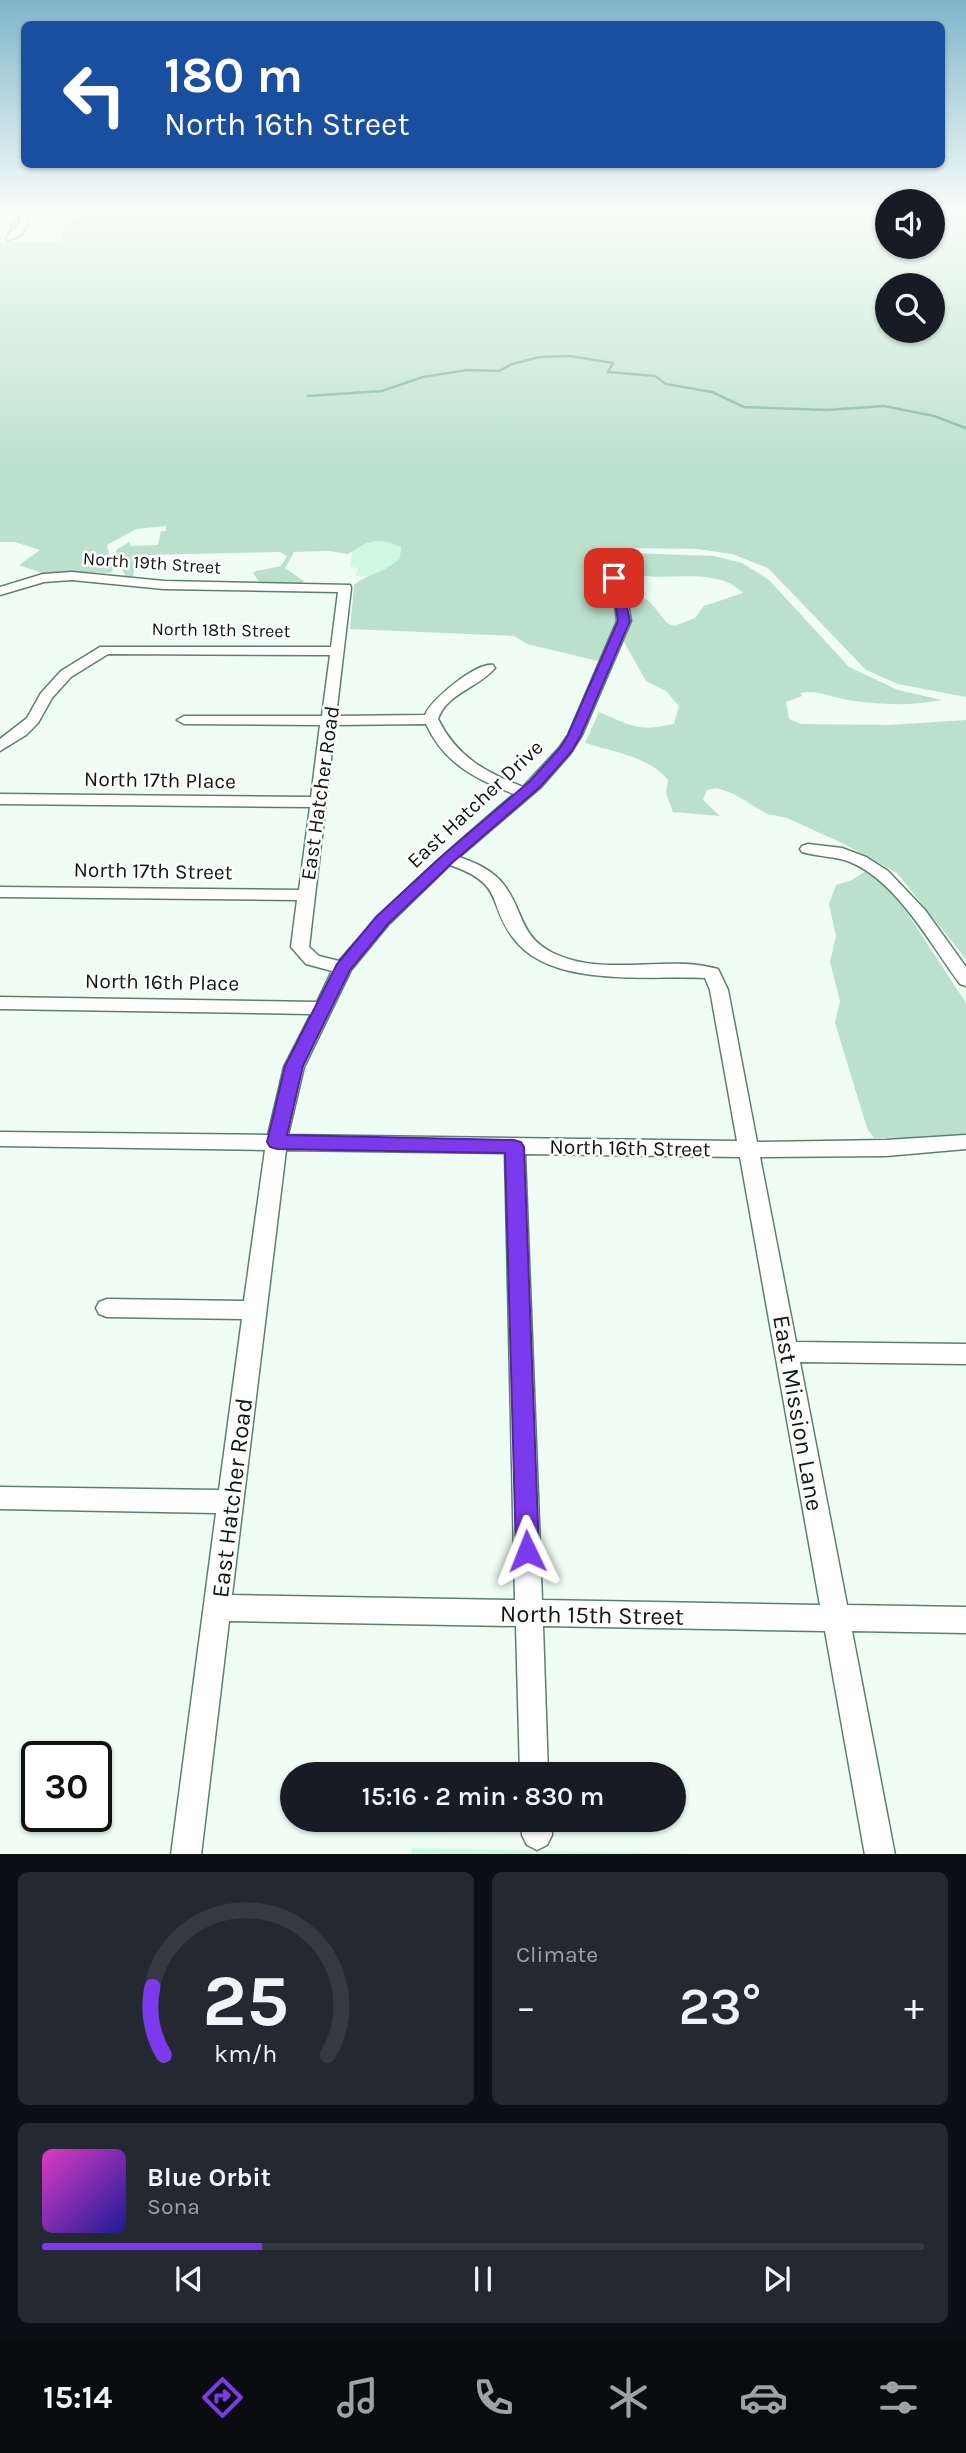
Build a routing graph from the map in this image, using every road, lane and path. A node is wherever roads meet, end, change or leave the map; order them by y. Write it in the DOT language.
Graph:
graph roads {
  1 [pos="607,560"];
  2 [pos="345,588"];
  3 [pos="0,591"];
  4 [pos="337,651"];
  5 [pos="488,668"];
  6 [pos="430,719"];
  7 [pos="184,720"];
  8 [pos="330,720"];
  9 [pos="0,746"];
  10 [pos="525,793"];
  11 [pos="0,799"];
  12 [pos="320,803"];
  13 [pos="808,849"];
  14 [pos="447,859"];
  15 [pos="0,892"];
  16 [pos="306,895"];
  17 [pos="343,968"];
  18 [pos="966,980"];
  19 [pos="0,1003"];
  20 [pos="324,1008"];
  21 [pos="0,1139"];
  22 [pos="277,1142"];
  23 [pos="966,1142"];
  24 [pos="514,1147"];
  25 [pos="748,1150"];
  26 [pos="107,1308"];
  27 [pos="255,1310"];
  28 [pos="787,1352"];
  29 [pos="966,1354"];
  30 [pos="0,1498"];
  31 [pos="232,1502"];
  32 [pos="218,1608"];
  33 [pos="529,1614"];
  34 [pos="836,1618"];
  35 [pos="966,1620"];
  36 [pos="534,1762"];
  37 [pos="186,1854"];
  38 [pos="880,1854"];
  1 -- 10 [label="street, East Hatcher Drive"];
  2 -- 3 [label="street, North 19th Street"];
  2 -- 4 [label="street, East Hatcher Road"];
  4 -- 8 [label="street, East Hatcher Road"];
  4 -- 9 [label="street, North 18th Street"];
  5 -- 6 [label="street"];
  6 -- 8 [label="street"];
  6 -- 10 [label="street"];
  7 -- 8 [label="street"];
  8 -- 12 [label="street, East Hatcher Road"];
  10 -- 14 [label="street, East Hatcher Drive"];
  11 -- 12 [label="street, North 17th Place"];
  12 -- 16 [label="street, East Hatcher Road"];
  13 -- 18 [label="street"];
  14 -- 17 [label="street, East Hatcher Drive"];
  14 -- 25 [label="street, East Mission Lane"];
  15 -- 16 [label="street, North 17th Street"];
  16 -- 17 [label="street, East Hatcher Road"];
  17 -- 20 [label="street, East Hatcher Drive"];
  19 -- 20 [label="street, North 16th Place"];
  20 -- 22 [label="street, East Hatcher Drive"];
  21 -- 22 [label="street, North 16th Street"];
  22 -- 24 [label="street, North 16th Street"];
  22 -- 27 [label="street, East Hatcher Road"];
  23 -- 25 [label="street, North 16th Street"];
  24 -- 25 [label="street, North 16th Street"];
  24 -- 33 [label="street"];
  25 -- 28 [label="street, East Mission Lane"];
  26 -- 27 [label="street"];
  27 -- 31 [label="street, East Hatcher Road"];
  28 -- 29 [label="street"];
  28 -- 34 [label="street, East Mission Lane"];
  30 -- 31 [label="street"];
  31 -- 32 [label="street, East Hatcher Road"];
  32 -- 33 [label="street, North 15th Street"];
  32 -- 37 [label="street, East Hatcher Road"];
  33 -- 34 [label="street, North 15th Street"];
  33 -- 36 [label="street"];
  34 -- 35 [label="street, North 15th Street"];
  34 -- 38 [label="street, East Mission Lane"];
}
